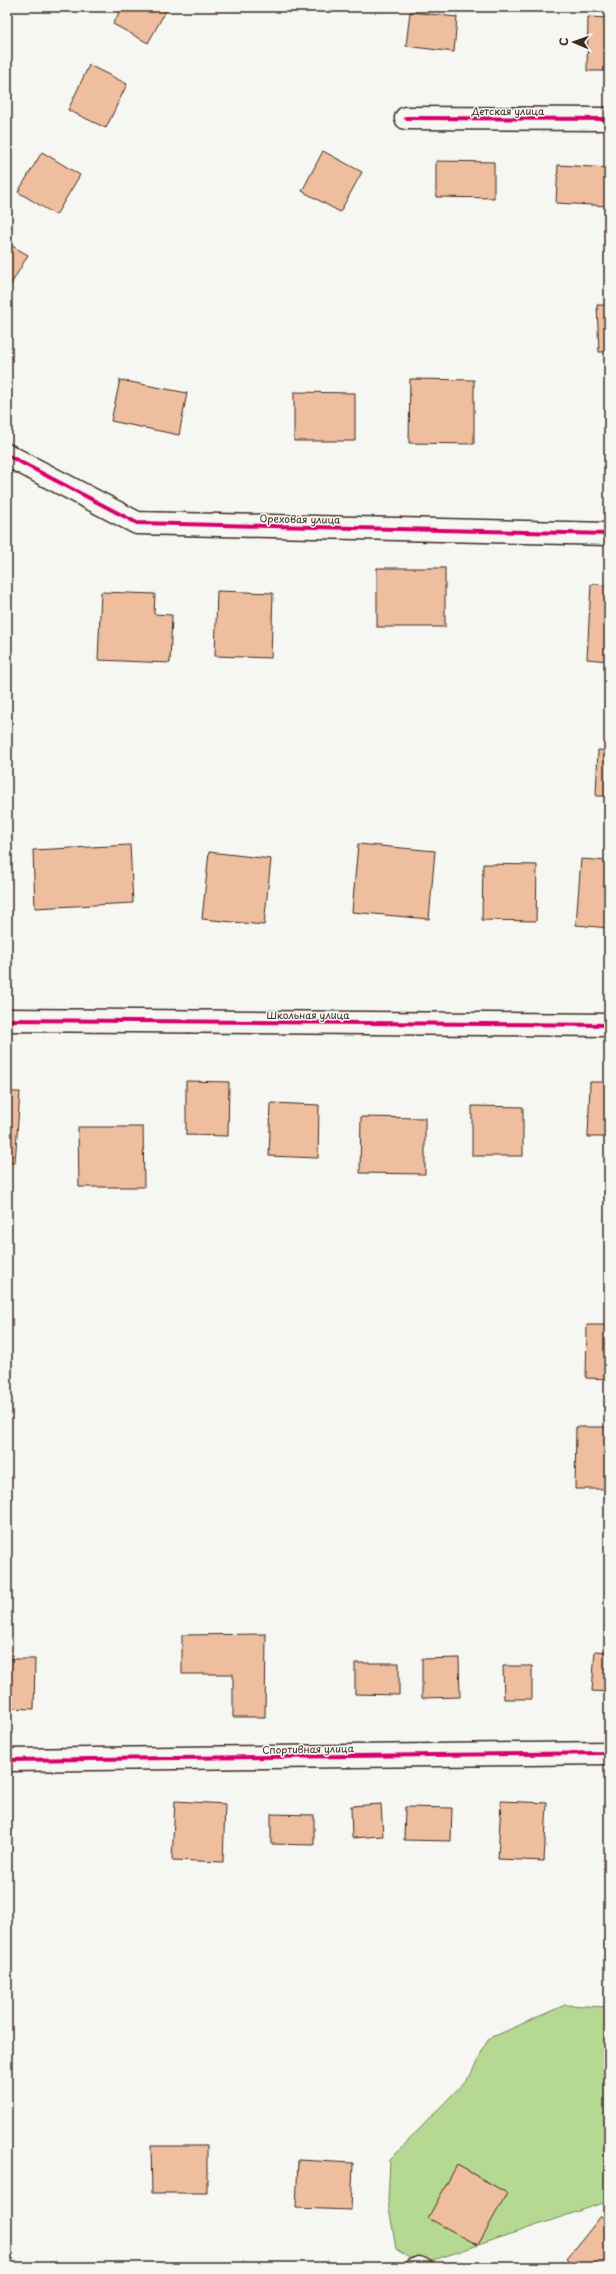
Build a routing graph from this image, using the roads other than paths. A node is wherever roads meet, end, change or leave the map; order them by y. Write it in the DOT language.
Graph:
graph roads {
  1 [pos="406,118"];
  2 [pos="609,119"];
  3 [pos="7,455"];
  4 [pos="609,534"];
  5 [pos="7,1020"];
  6 [pos="609,1025"];
  7 [pos="609,1753"];
  8 [pos="7,1760"];
  9 [pos="412,2267"];
  10 [pos="424,2267"];
  1 -- 2 [label="street, Детская улица"];
  3 -- 4 [label="street, Ореховая улица"];
  5 -- 6 [label="street, Школьная улица"];
  7 -- 8 [label="street, Спортивная улица"];
  9 -- 10 [label="lane"];
}
